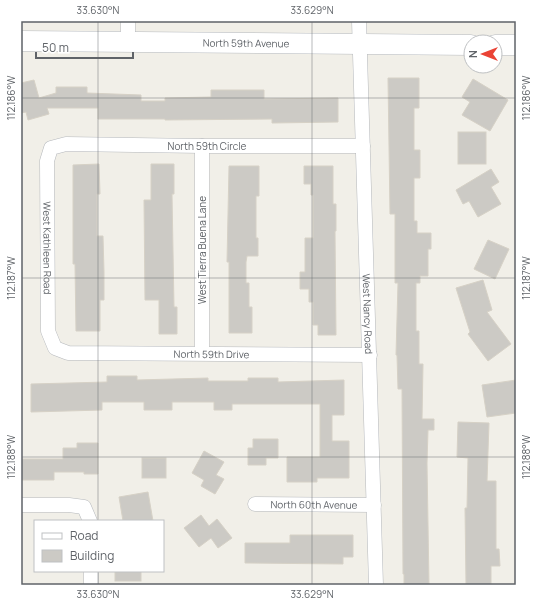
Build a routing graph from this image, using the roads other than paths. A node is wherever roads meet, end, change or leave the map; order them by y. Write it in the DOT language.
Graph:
graph roads {
  1 [pos="128,21"];
  2 [pos="359,21"];
  3 [pos="21,41"];
  4 [pos="128,42"];
  5 [pos="359,44"];
  6 [pos="463,44"];
  7 [pos="503,45"];
  8 [pos="516,45"];
  9 [pos="202,146"];
  10 [pos="363,146"];
  11 [pos="51,148"];
  12 [pos="55,348"];
  13 [pos="202,353"];
  14 [pos="370,355"];
  15 [pos="255,504"];
  16 [pos="21,505"];
  17 [pos="374,505"];
  18 [pos="90,520"];
  19 [pos="91,572"];
  20 [pos="91,585"];
  21 [pos="376,585"];
  1 -- 4 [label="street"];
  2 -- 5 [label="street"];
  3 -- 4 [label="main road, North 59th Avenue"];
  4 -- 5 [label="main road, North 59th Avenue"];
  5 -- 6 [label="main road, North 59th Avenue"];
  5 -- 10 [label="street, West Nancy Road"];
  7 -- 8 [label="main road"];
  9 -- 10 [label="street, North 59th Circle"];
  9 -- 11 [label="street, North 59th Circle"];
  9 -- 13 [label="street, West Tierra Buena Lane"];
  10 -- 14 [label="street, West Nancy Road"];
  11 -- 12 [label="street, West Kathleen Road"];
  12 -- 13 [label="street, North 59th Drive"];
  13 -- 14 [label="street, North 59th Drive"];
  14 -- 17 [label="street, West Nancy Road"];
  15 -- 17 [label="street, North 60th Avenue"];
  16 -- 18 [label="street"];
  17 -- 21 [label="street, West Nancy Road"];
  19 -- 20 [label="street"];
}
